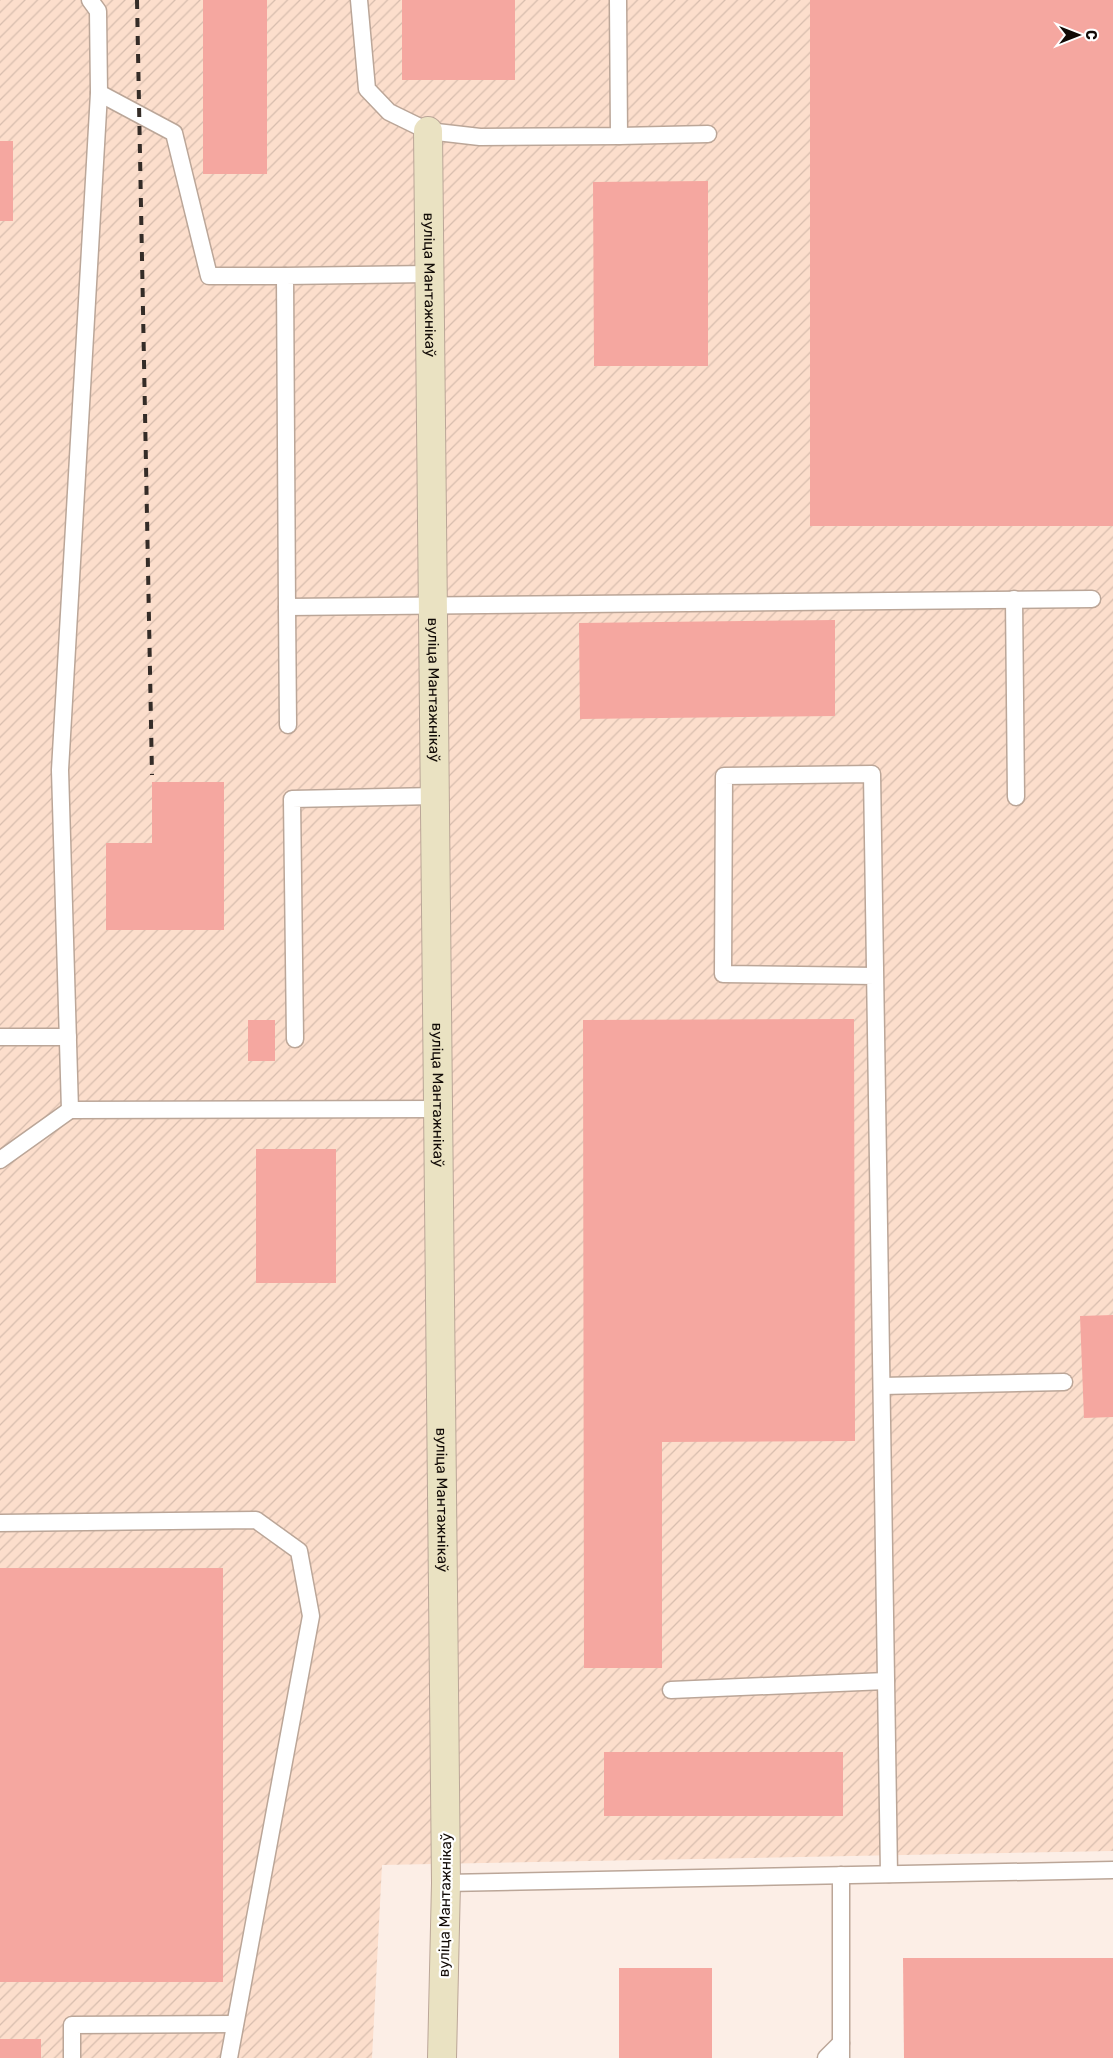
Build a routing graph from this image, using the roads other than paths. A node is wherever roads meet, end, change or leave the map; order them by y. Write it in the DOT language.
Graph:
graph roads {
  1 [pos="90,0"];
  2 [pos="359,0"];
  3 [pos="618,0"];
  4 [pos="99,93"];
  5 [pos="428,131"];
  6 [pos="708,134"];
  7 [pos="619,136"];
  8 [pos="429,274"];
  9 [pos="285,276"];
  10 [pos="1014,599"];
  11 [pos="1092,599"];
  12 [pos="433,606"];
  13 [pos="287,607"];
  14 [pos="288,725"];
  15 [pos="435,796"];
  16 [pos="1016,797"];
  17 [pos="875,976"];
  18 [pos="0,1037"];
  19 [pos="68,1037"];
  20 [pos="295,1039"];
  21 [pos="438,1109"];
  22 [pos="70,1110"];
  23 [pos="0,1160"];
  24 [pos="1064,1382"];
  25 [pos="882,1386"];
  26 [pos="0,1524"];
  27 [pos="886,1681"];
  28 [pos="671,1690"];
  29 [pos="1113,1870"];
  30 [pos="889,1874"];
  31 [pos="841,1875"];
  32 [pos="446,1883"];
  33 [pos="235,2024"];
  34 [pos="841,2051"];
  35 [pos="72,2058"];
  36 [pos="229,2058"];
  37 [pos="442,2058"];
  38 [pos="826,2058"];
  1 -- 4 [label="lane"];
  2 -- 5 [label="lane"];
  3 -- 7 [label="lane"];
  4 -- 9 [label="lane"];
  4 -- 19 [label="lane"];
  5 -- 7 [label="lane"];
  5 -- 8 [label="street, вуліца Мантажнікаў"];
  6 -- 7 [label="lane"];
  8 -- 9 [label="lane"];
  8 -- 12 [label="street, вуліца Мантажнікаў"];
  9 -- 13 [label="lane"];
  10 -- 11 [label="lane"];
  10 -- 12 [label="lane"];
  10 -- 16 [label="lane"];
  12 -- 13 [label="lane"];
  12 -- 15 [label="street, вуліца Мантажнікаў"];
  13 -- 14 [label="lane"];
  15 -- 20 [label="lane"];
  15 -- 21 [label="street, вуліца Мантажнікаў"];
  17 -- 17 [label="lane"];
  17 -- 25 [label="lane"];
  18 -- 19 [label="lane"];
  19 -- 22 [label="lane"];
  21 -- 22 [label="lane"];
  21 -- 32 [label="street, вуліца Мантажнікаў"];
  22 -- 23 [label="lane"];
  24 -- 25 [label="lane"];
  25 -- 27 [label="lane"];
  26 -- 33 [label="lane"];
  27 -- 28 [label="lane"];
  27 -- 30 [label="lane"];
  29 -- 30 [label="lane"];
  30 -- 31 [label="lane"];
  31 -- 32 [label="lane"];
  31 -- 34 [label="lane"];
  32 -- 37 [label="street, вуліца Мантажнікаў"];
  33 -- 35 [label="lane"];
  33 -- 36 [label="lane"];
  34 -- 38 [label="lane"];
}
